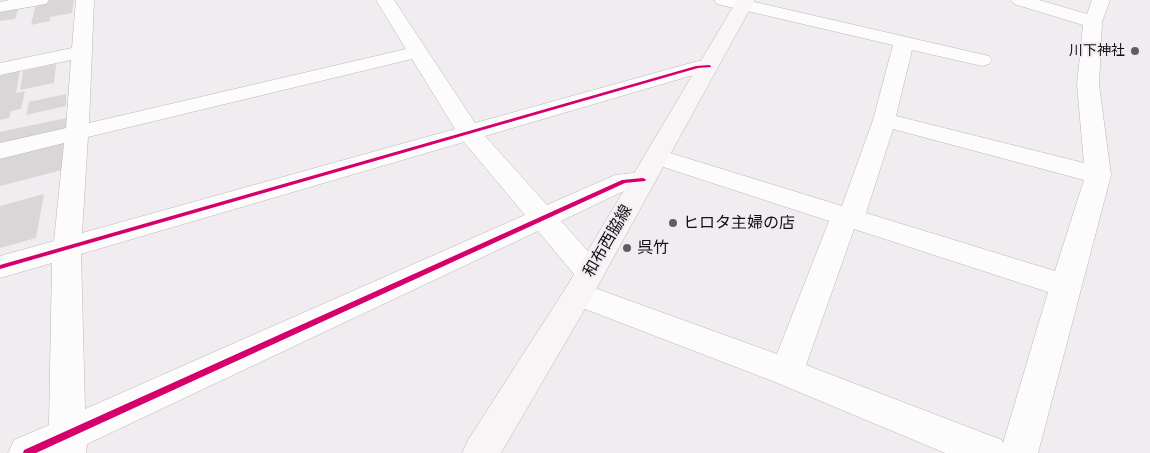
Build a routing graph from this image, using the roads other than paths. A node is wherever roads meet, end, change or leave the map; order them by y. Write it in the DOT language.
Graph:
graph roads {
  1 [pos="40,0"];
  2 [pos="85,0"];
  3 [pos="385,0"];
  4 [pos="1020,0"];
  5 [pos="737,2"];
  6 [pos="0,7"];
  7 [pos="1097,11"];
  8 [pos="904,41"];
  9 [pos="82,52"];
  10 [pos="418,52"];
  11 [pos="982,60"];
  12 [pos="709,66"];
  13 [pos="0,69"];
  14 [pos="884,120"];
  15 [pos="78,133"];
  16 [pos="470,134"];
  17 [pos="0,151"];
  18 [pos="657,157"];
  19 [pos="1098,176"];
  20 [pos="643,180"];
  21 [pos="848,216"];
  22 [pos="543,218"];
  23 [pos="67,248"];
  24 [pos="0,267"];
  25 [pos="584,283"];
  26 [pos="1065,286"];
  27 [pos="787,372"];
  28 [pos="68,444"];
  29 [pos="27,453"];
  30 [pos="481,453"];
  31 [pos="988,453"];
  32 [pos="1019,453"];
  1 -- 6 [label="street"];
  2 -- 9 [label="street"];
  3 -- 10 [label="street"];
  4 -- 7 [label="street"];
  5 -- 8 [label="street"];
  5 -- 12 [label="main road, 和布西脇線"];
  7 -- 19 [label="street"];
  8 -- 11 [label="street"];
  8 -- 14 [label="street"];
  9 -- 13 [label="street"];
  9 -- 15 [label="street"];
  10 -- 15 [label="street"];
  10 -- 16 [label="street"];
  12 -- 16 [label="street"];
  12 -- 18 [label="main road, 和布西脇線"];
  14 -- 19 [label="street"];
  14 -- 21 [label="street"];
  15 -- 17 [label="street"];
  15 -- 23 [label="street"];
  16 -- 22 [label="street"];
  16 -- 23 [label="street"];
  18 -- 20 [label="main road, 和布西脇線"];
  18 -- 21 [label="street"];
  19 -- 26 [label="street"];
  20 -- 22 [label="street"];
  20 -- 25 [label="main road, 和布西脇線"];
  21 -- 26 [label="street"];
  21 -- 27 [label="street"];
  22 -- 25 [label="street"];
  22 -- 28 [label="street"];
  23 -- 24 [label="street"];
  23 -- 28 [label="street"];
  25 -- 27 [label="street"];
  25 -- 30 [label="main road, 和布西脇線"];
  26 -- 32 [label="street"];
  27 -- 31 [label="street"];
  28 -- 29 [label="street"];
}
